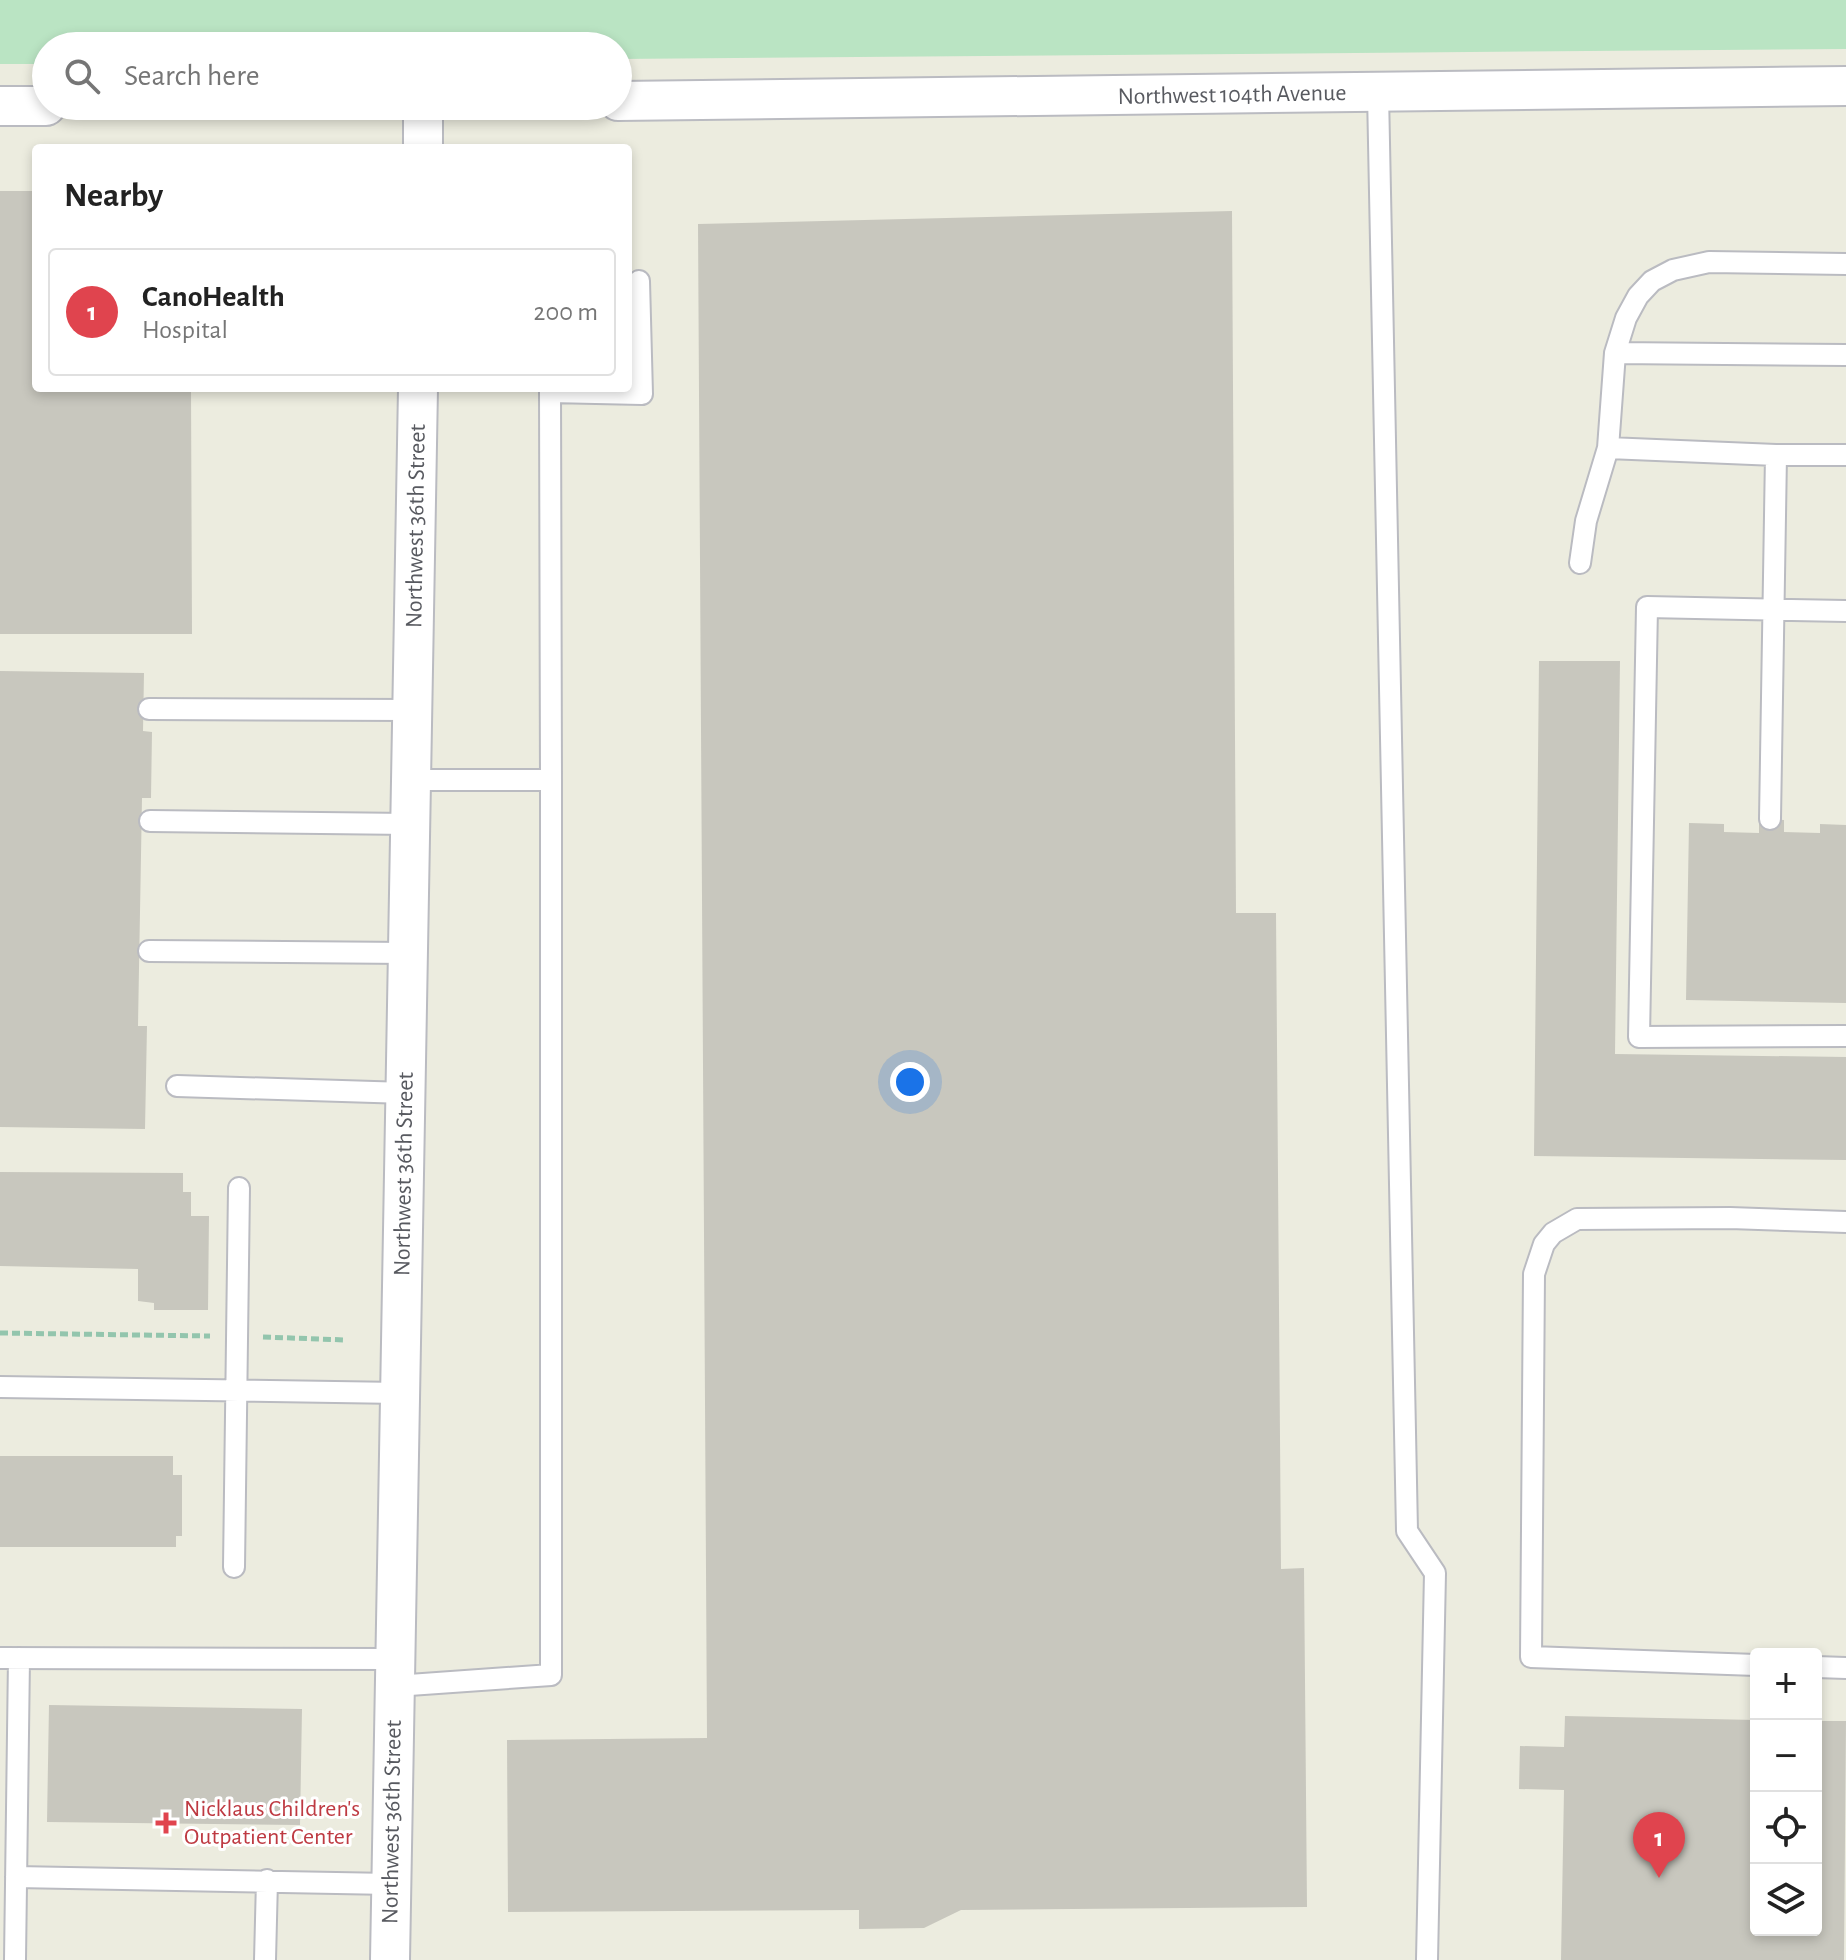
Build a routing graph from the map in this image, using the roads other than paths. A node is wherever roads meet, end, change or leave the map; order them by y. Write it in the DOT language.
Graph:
graph roads {
  1 [pos="1846,86"];
  2 [pos="1378,93"];
  3 [pos="632,101"];
  4 [pos="0,106"];
  5 [pos="32,106"];
  6 [pos="423,120"];
  7 [pos="423,144"];
  8 [pos="1846,264"];
  9 [pos="639,281"];
  10 [pos="1615,353"];
  11 [pos="1846,355"];
  12 [pos="418,392"];
  13 [pos="550,392"];
  14 [pos="596,392"];
  15 [pos="1608,448"];
  16 [pos="1776,455"];
  17 [pos="1846,455"];
  18 [pos="1580,563"];
  19 [pos="1773,610"];
  20 [pos="1846,611"];
  21 [pos="149,709"];
  22 [pos="413,710"];
  23 [pos="412,780"];
  24 [pos="551,780"];
  25 [pos="1770,819"];
  26 [pos="150,821"];
  27 [pos="410,824"];
  28 [pos="149,951"];
  29 [pos="408,953"];
  30 [pos="1846,1036"];
  31 [pos="177,1086"];
  32 [pos="406,1093"];
  33 [pos="239,1188"];
  34 [pos="1846,1222"];
  35 [pos="0,1387"];
  36 [pos="237,1391"];
  37 [pos="400,1393"];
  38 [pos="234,1567"];
  39 [pos="10,1658"];
  40 [pos="1750,1665"];
  41 [pos="1822,1667"];
  42 [pos="1846,1668"];
  43 [pos="395,1672"];
  44 [pos="16,1877"];
  45 [pos="267,1880"];
  46 [pos="391,1884"];
  47 [pos="15,1960"];
  48 [pos="265,1960"];
  49 [pos="390,1960"];
  50 [pos="1427,1960"];
  1 -- 2 [label="street, Northwest 104th Avenue"];
  2 -- 3 [label="street, Northwest 104th Avenue"];
  2 -- 50 [label="lane"];
  4 -- 5 [label="street"];
  6 -- 7 [label="street"];
  8 -- 10 [label="lane"];
  9 -- 14 [label="lane"];
  10 -- 11 [label="lane"];
  10 -- 15 [label="lane"];
  12 -- 22 [label="street, Northwest 36th Street"];
  13 -- 24 [label="lane"];
  15 -- 16 [label="lane"];
  15 -- 18 [label="lane"];
  16 -- 17 [label="lane"];
  16 -- 19 [label="lane"];
  19 -- 20 [label="lane"];
  19 -- 25 [label="lane"];
  19 -- 30 [label="lane"];
  21 -- 22 [label="lane"];
  22 -- 23 [label="street, Northwest 36th Street"];
  23 -- 24 [label="lane"];
  23 -- 27 [label="street, Northwest 36th Street"];
  24 -- 43 [label="lane"];
  26 -- 27 [label="lane"];
  27 -- 29 [label="street, Northwest 36th Street"];
  28 -- 29 [label="lane"];
  29 -- 32 [label="street, Northwest 36th Street"];
  31 -- 32 [label="lane"];
  32 -- 37 [label="street, Northwest 36th Street"];
  33 -- 36 [label="lane"];
  34 -- 40 [label="lane"];
  35 -- 36 [label="lane"];
  36 -- 37 [label="lane"];
  36 -- 38 [label="lane"];
  37 -- 43 [label="street, Northwest 36th Street"];
  39 -- 43 [label="lane"];
  39 -- 44 [label="lane"];
  41 -- 42 [label="lane"];
  43 -- 46 [label="street, Northwest 36th Street"];
  44 -- 45 [label="lane"];
  44 -- 47 [label="lane"];
  45 -- 46 [label="lane"];
  45 -- 48 [label="lane"];
  46 -- 49 [label="street, Northwest 36th Street"];
}
